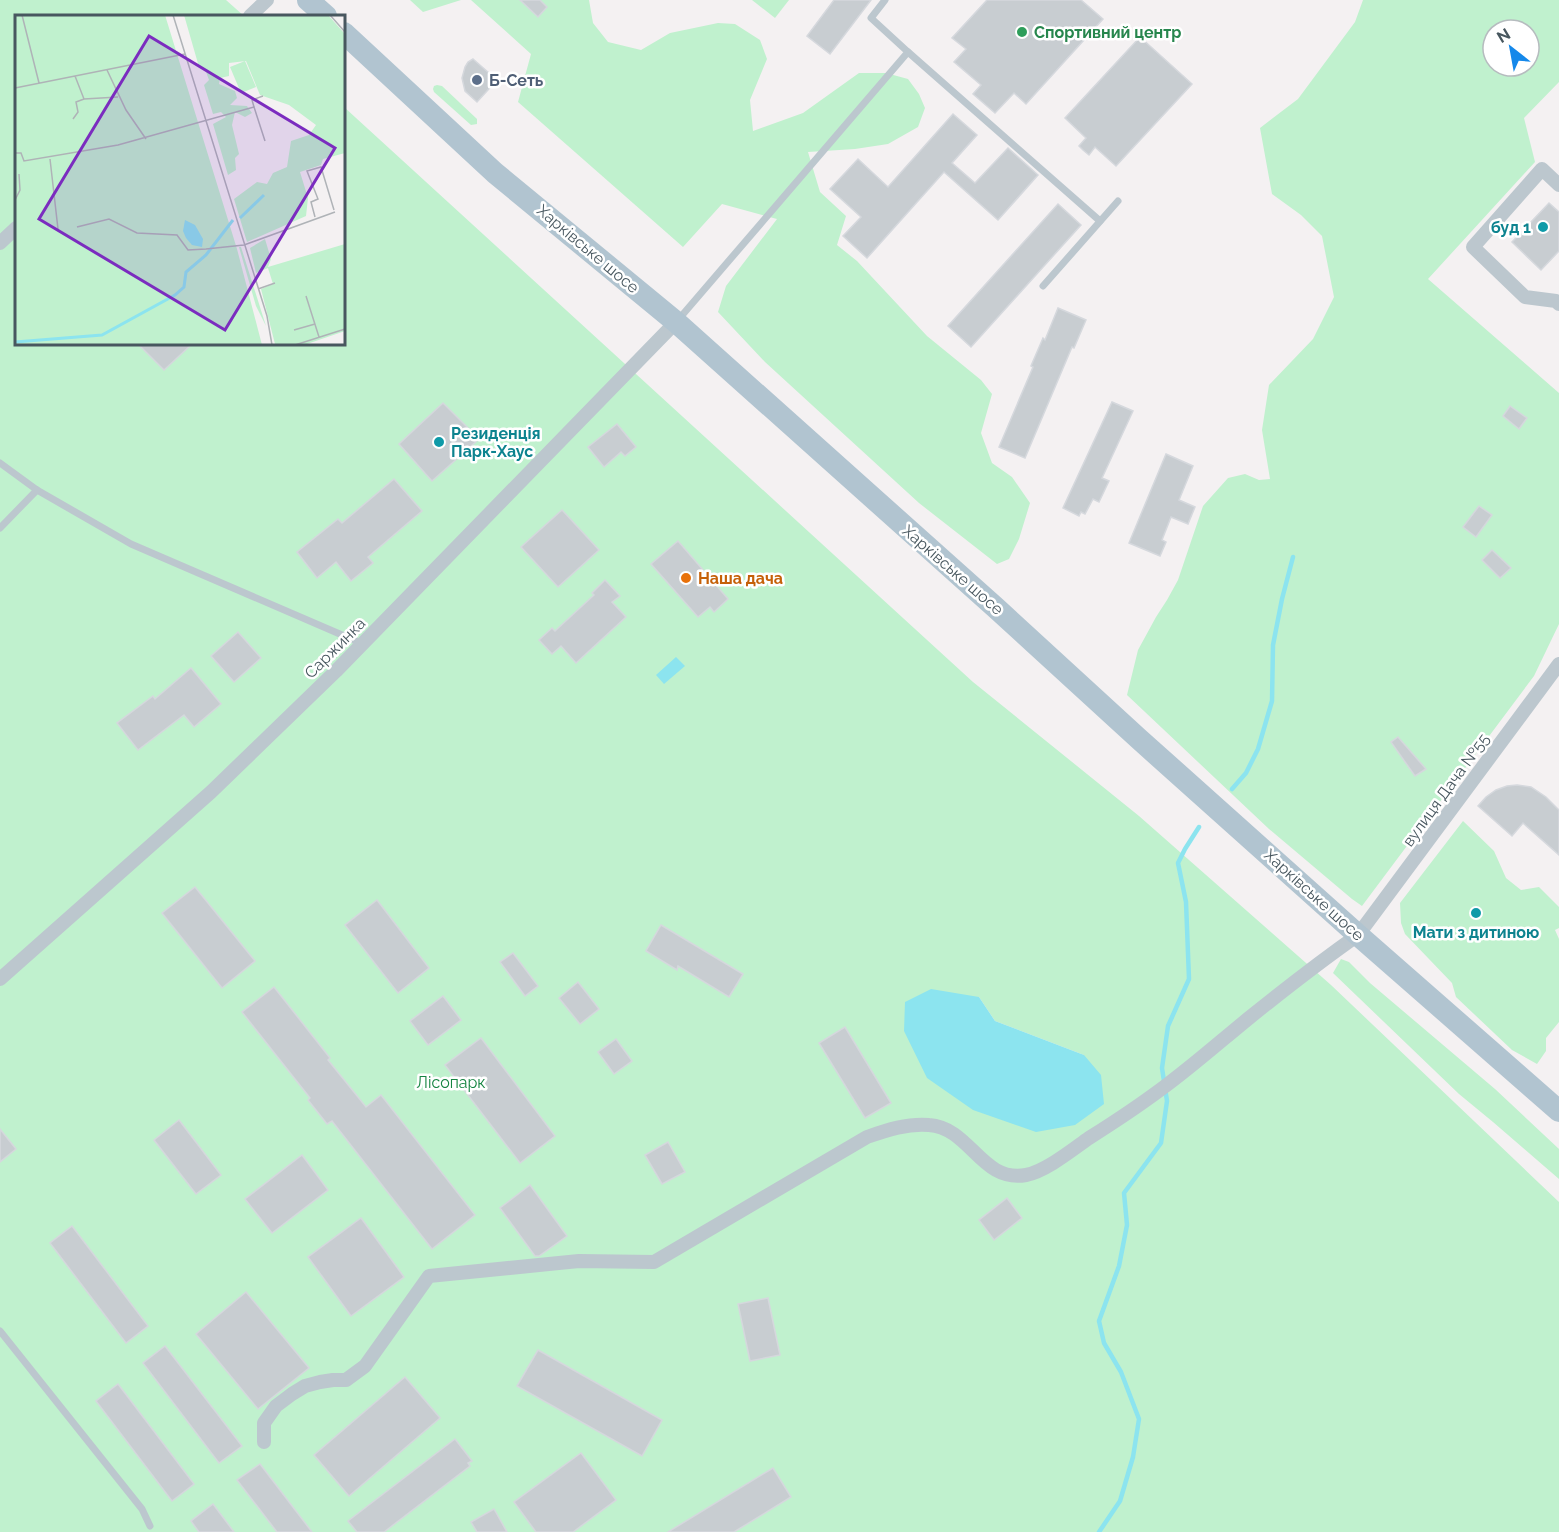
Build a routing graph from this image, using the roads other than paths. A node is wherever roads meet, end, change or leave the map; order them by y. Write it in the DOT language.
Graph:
graph roads {
  1 [pos="267,0"];
  2 [pos="308,0"];
  3 [pos="885,0"];
  4 [pos="251,15"];
  5 [pos="325,15"];
  6 [pos="345,34"];
  7 [pos="908,52"];
  8 [pos="1559,185"];
  9 [pos="1118,201"];
  10 [pos="1100,221"];
  11 [pos="15,229"];
  12 [pos="0,243"];
  13 [pos="1043,286"];
  14 [pos="1559,304"];
  15 [pos="676,322"];
  16 [pos="0,463"];
  17 [pos="37,490"];
  18 [pos="0,528"];
  19 [pos="363,644"];
  20 [pos="1559,664"];
  21 [pos="1358,935"];
  22 [pos="0,980"];
  23 [pos="1559,1111"];
  24 [pos="0,1331"];
  25 [pos="264,1443"];
  26 [pos="150,1526"];
  1 -- 4 [label="street"];
  2 -- 5 [label="main road"];
  3 -- 7 [label="lane"];
  6 -- 15 [label="main road, Харківське шосе"];
  7 -- 10 [label="lane"];
  7 -- 15 [label="lane"];
  8 -- 14 [label="street"];
  9 -- 10 [label="lane"];
  10 -- 13 [label="lane"];
  11 -- 12 [label="street"];
  15 -- 19 [label="street, Саржинка"];
  15 -- 21 [label="main road, Харківське шосе"];
  16 -- 17 [label="lane"];
  17 -- 18 [label="lane"];
  17 -- 19 [label="lane"];
  19 -- 22 [label="street, Саржинка"];
  20 -- 21 [label="street, вулиця Дача №55"];
  21 -- 23 [label="main road, Харківське шосе"];
  21 -- 25 [label="street, вулиця Дача №55"];
  24 -- 26 [label="lane"];
}
